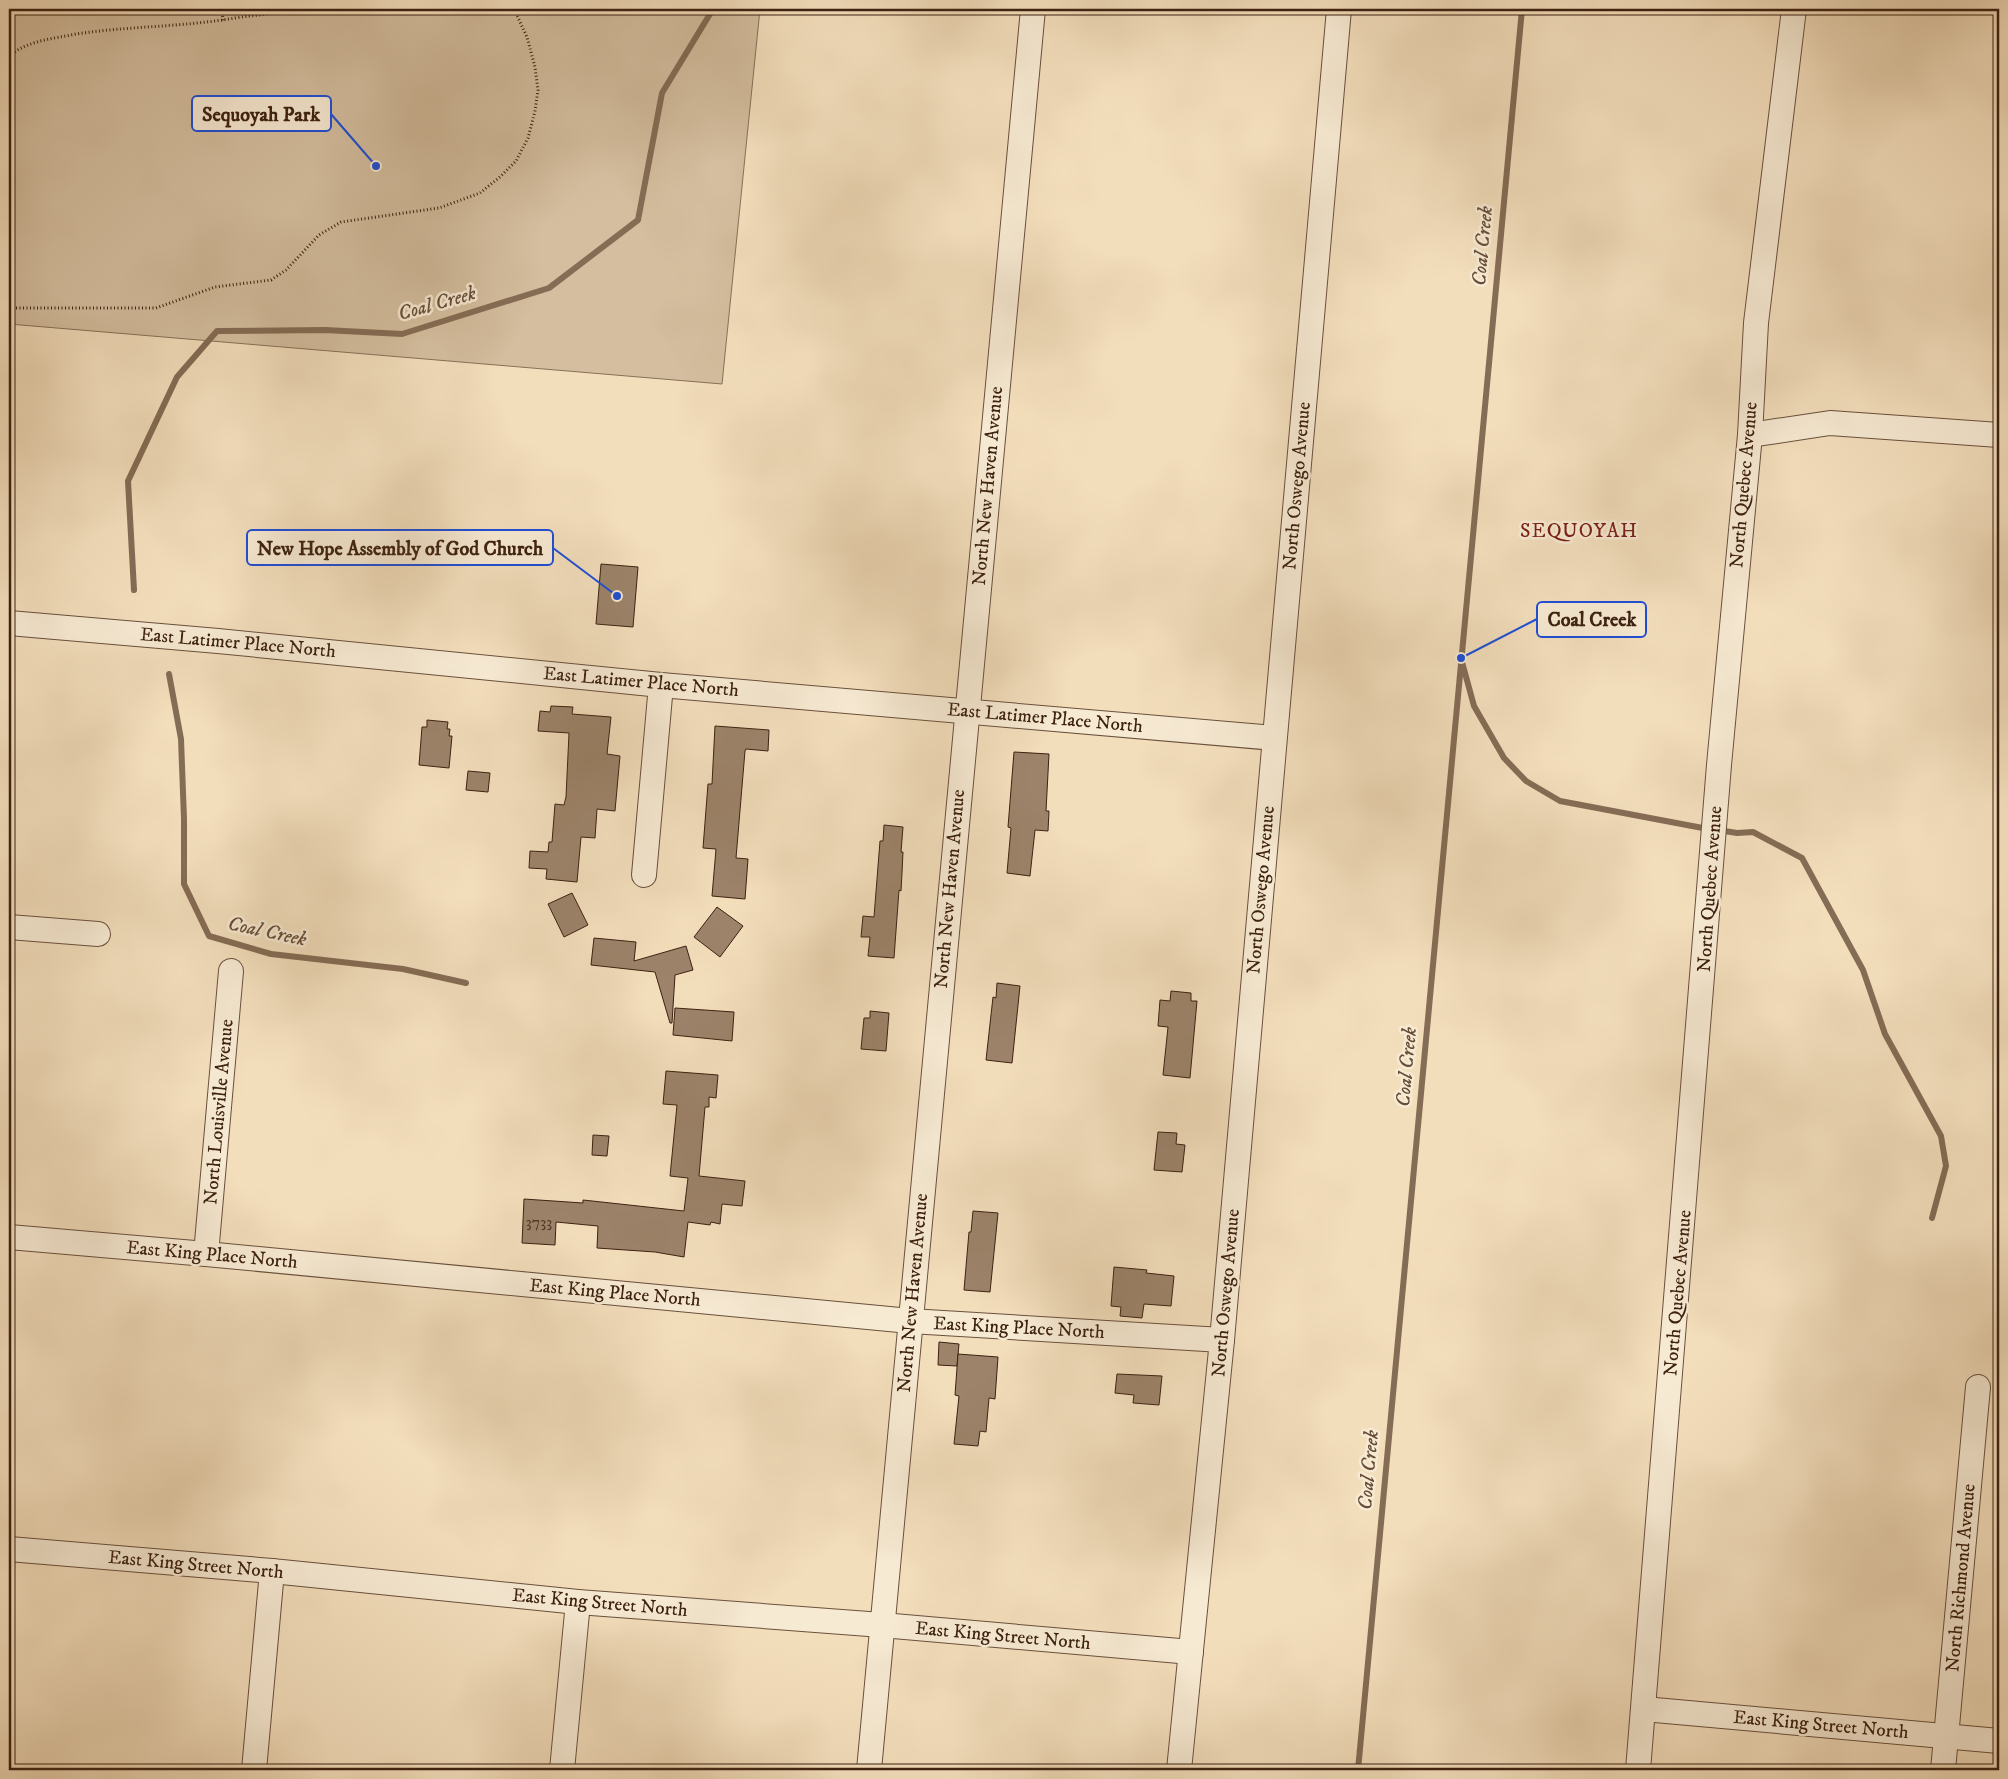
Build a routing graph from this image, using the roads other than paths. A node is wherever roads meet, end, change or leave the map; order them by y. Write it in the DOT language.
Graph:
graph roads {
  1 [pos="1034,9"];
  2 [pos="1339,9"];
  3 [pos="1794,9"];
  4 [pos="1750,435"];
  5 [pos="1999,435"];
  6 [pos="9,623"];
  7 [pos="661,685"];
  8 [pos="967,711"];
  9 [pos="1274,738"];
  10 [pos="644,875"];
  11 [pos="9,927"];
  12 [pos="98,934"];
  13 [pos="231,971"];
  14 [pos="9,1237"];
  15 [pos="206,1254"];
  16 [pos="910,1321"];
  17 [pos="1222,1340"];
  18 [pos="1978,1386"];
  19 [pos="9,1549"];
  20 [pos="272,1572"];
  21 [pos="578,1602"];
  22 [pos="882,1625"];
  23 [pos="1191,1652"];
  24 [pos="1644,1709"];
  25 [pos="1946,1737"];
  26 [pos="1999,1741"];
  27 [pos="254,1770"];
  28 [pos="562,1770"];
  29 [pos="869,1770"];
  30 [pos="1179,1770"];
  31 [pos="1638,1770"];
  32 [pos="1943,1770"];
  1 -- 8 [label="street, North New Haven Avenue"];
  2 -- 9 [label="street, North Oswego Avenue"];
  3 -- 4 [label="street, North Quebec Avenue"];
  4 -- 5 [label="street"];
  4 -- 24 [label="street, North Quebec Avenue"];
  6 -- 7 [label="street, East Latimer Place North"];
  7 -- 8 [label="street, East Latimer Place North"];
  7 -- 10 [label="street"];
  8 -- 9 [label="street, East Latimer Place North"];
  8 -- 16 [label="street, North New Haven Avenue"];
  9 -- 17 [label="street, North Oswego Avenue"];
  11 -- 12 [label="street"];
  13 -- 15 [label="street, North Louisville Avenue"];
  14 -- 15 [label="street, East King Place North"];
  15 -- 16 [label="street, East King Place North"];
  16 -- 17 [label="street, East King Place North"];
  16 -- 22 [label="street, North New Haven Avenue"];
  17 -- 23 [label="street, North Oswego Avenue"];
  18 -- 25 [label="street, North Richmond Avenue"];
  19 -- 20 [label="street, East King Street North"];
  20 -- 21 [label="street, East King Street North"];
  20 -- 27 [label="street"];
  21 -- 22 [label="street, East King Street North"];
  21 -- 28 [label="street"];
  22 -- 23 [label="street, East King Street North"];
  22 -- 29 [label="street, North New Haven Avenue"];
  23 -- 30 [label="street, North Oswego Avenue"];
  24 -- 25 [label="street, East King Street North"];
  24 -- 31 [label="street, North Quebec Avenue"];
  25 -- 26 [label="street, East King Street North"];
  25 -- 32 [label="street, North Richmond Avenue"];
}
